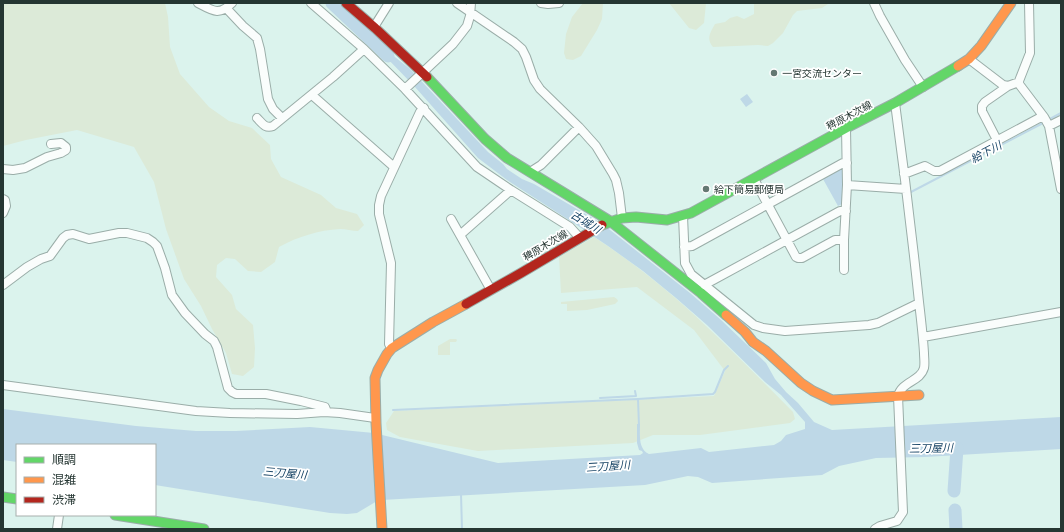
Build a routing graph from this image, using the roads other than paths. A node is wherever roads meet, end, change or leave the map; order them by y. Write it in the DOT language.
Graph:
graph roads {
  1 [pos="198,3"];
  2 [pos="311,3"];
  3 [pos="346,3"];
  4 [pos="389,3"];
  5 [pos="457,3"];
  6 [pos="471,3"];
  7 [pos="541,3"];
  8 [pos="559,3"];
  9 [pos="874,3"];
  10 [pos="1011,3"];
  11 [pos="1029,3"];
  12 [pos="230,6"];
  13 [pos="470,12"];
  14 [pos="374,28"];
  15 [pos="364,49"];
  16 [pos="969,59"];
  17 [pos="422,74"];
  18 [pos="1019,82"];
  19 [pos="1008,86"];
  20 [pos="923,87"];
  21 [pos="406,88"];
  22 [pos="312,95"];
  23 [pos="895,103"];
  24 [pos="424,108"];
  25 [pos="257,118"];
  26 [pos="282,118"];
  27 [pos="1061,120"];
  28 [pos="1046,121"];
  29 [pos="579,128"];
  30 [pos="846,128"];
  31 [pos="997,140"];
  32 [pos="51,144"];
  33 [pos="847,163"];
  34 [pos="394,167"];
  35 [pos="3,169"];
  36 [pos="530,172"];
  37 [pos="904,174"];
  38 [pos="754,179"];
  39 [pos="847,185"];
  40 [pos="906,189"];
  41 [pos="1061,189"];
  42 [pos="511,190"];
  43 [pos="3,199"];
  44 [pos="767,205"];
  45 [pos="846,211"];
  46 [pos="3,213"];
  47 [pos="683,216"];
  48 [pos="622,218"];
  49 [pos="451,219"];
  50 [pos="607,222"];
  51 [pos="460,235"];
  52 [pos="582,236"];
  53 [pos="786,240"];
  54 [pos="844,240"];
  55 [pos="684,246"];
  56 [pos="844,270"];
  57 [pos="704,285"];
  58 [pos="3,286"];
  59 [pos="491,290"];
  60 [pos="919,304"];
  61 [pos="1061,312"];
  62 [pos="923,337"];
  63 [pos="392,348"];
  64 [pos="3,385"];
  65 [pos="919,395"];
  66 [pos="898,397"];
  67 [pos="327,412"];
  68 [pos="376,421"];
  69 [pos="3,497"];
  70 [pos="16,499"];
  71 [pos="59,516"];
  72 [pos="122,516"];
  73 [pos="57,529"];
  74 [pos="204,529"];
  75 [pos="382,529"];
  76 [pos="875,529"];
  1 -- 12 [label="street"];
  2 -- 15 [label="street"];
  3 -- 14 [label="main road"];
  4 -- 14 [label="street"];
  5 -- 13 [label="street"];
  6 -- 13 [label="street"];
  7 -- 8 [label="street"];
  9 -- 20 [label="street"];
  10 -- 16 [label="main road, 稗原木次線"];
  11 -- 18 [label="street"];
  12 -- 26 [label="street"];
  13 -- 17 [label="street"];
  13 -- 29 [label="street"];
  14 -- 17 [label="main road"];
  15 -- 21 [label="street"];
  15 -- 22 [label="street"];
  16 -- 19 [label="street"];
  16 -- 20 [label="main road, 稗原木次線"];
  17 -- 21 [label="street"];
  17 -- 36 [label="main road"];
  18 -- 19 [label="street"];
  18 -- 28 [label="street"];
  19 -- 31 [label="street"];
  20 -- 23 [label="main road, 稗原木次線"];
  21 -- 24 [label="street"];
  22 -- 26 [label="street"];
  22 -- 34 [label="street"];
  23 -- 30 [label="main road, 稗原木次線"];
  23 -- 37 [label="street"];
  24 -- 34 [label="street"];
  24 -- 42 [label="street"];
  25 -- 26 [label="street"];
  27 -- 28 [label="street"];
  28 -- 31 [label="street"];
  28 -- 41 [label="street"];
  29 -- 36 [label="street"];
  29 -- 48 [label="street"];
  30 -- 33 [label="street"];
  30 -- 38 [label="main road, 稗原木次線"];
  31 -- 37 [label="street"];
  32 -- 35 [label="street"];
  33 -- 39 [label="street"];
  33 -- 44 [label="street"];
  34 -- 63 [label="street"];
  36 -- 50 [label="main road"];
  37 -- 40 [label="street"];
  38 -- 44 [label="street"];
  38 -- 47 [label="main road, 稗原木次線"];
  39 -- 40 [label="street"];
  39 -- 45 [label="street"];
  40 -- 60 [label="street"];
  42 -- 51 [label="street"];
  42 -- 52 [label="street"];
  43 -- 46 [label="street"];
  44 -- 53 [label="street"];
  44 -- 55 [label="street"];
  45 -- 53 [label="street"];
  45 -- 54 [label="street"];
  47 -- 48 [label="main road, 稗原木次線"];
  47 -- 55 [label="street"];
  48 -- 50 [label="main road, 稗原木次線"];
  49 -- 51 [label="street"];
  50 -- 52 [label="main road, 稗原木次線"];
  50 -- 66 [label="main road"];
  51 -- 59 [label="street"];
  52 -- 59 [label="main road, 稗原木次線"];
  53 -- 54 [label="street"];
  53 -- 57 [label="street"];
  54 -- 56 [label="street"];
  55 -- 57 [label="street"];
  57 -- 60 [label="street"];
  58 -- 67 [label="street"];
  59 -- 63 [label="main road, 稗原木次線"];
  60 -- 62 [label="street"];
  61 -- 62 [label="street"];
  62 -- 66 [label="street"];
  63 -- 68 [label="main road, 稗原木次線"];
  64 -- 67 [label="street"];
  65 -- 66 [label="main road"];
  66 -- 76 [label="street"];
  67 -- 68 [label="street"];
  68 -- 75 [label="main road, 稗原木次線"];
  69 -- 70 [label="main road"];
  71 -- 73 [label="street"];
  72 -- 74 [label="main road"];
}
